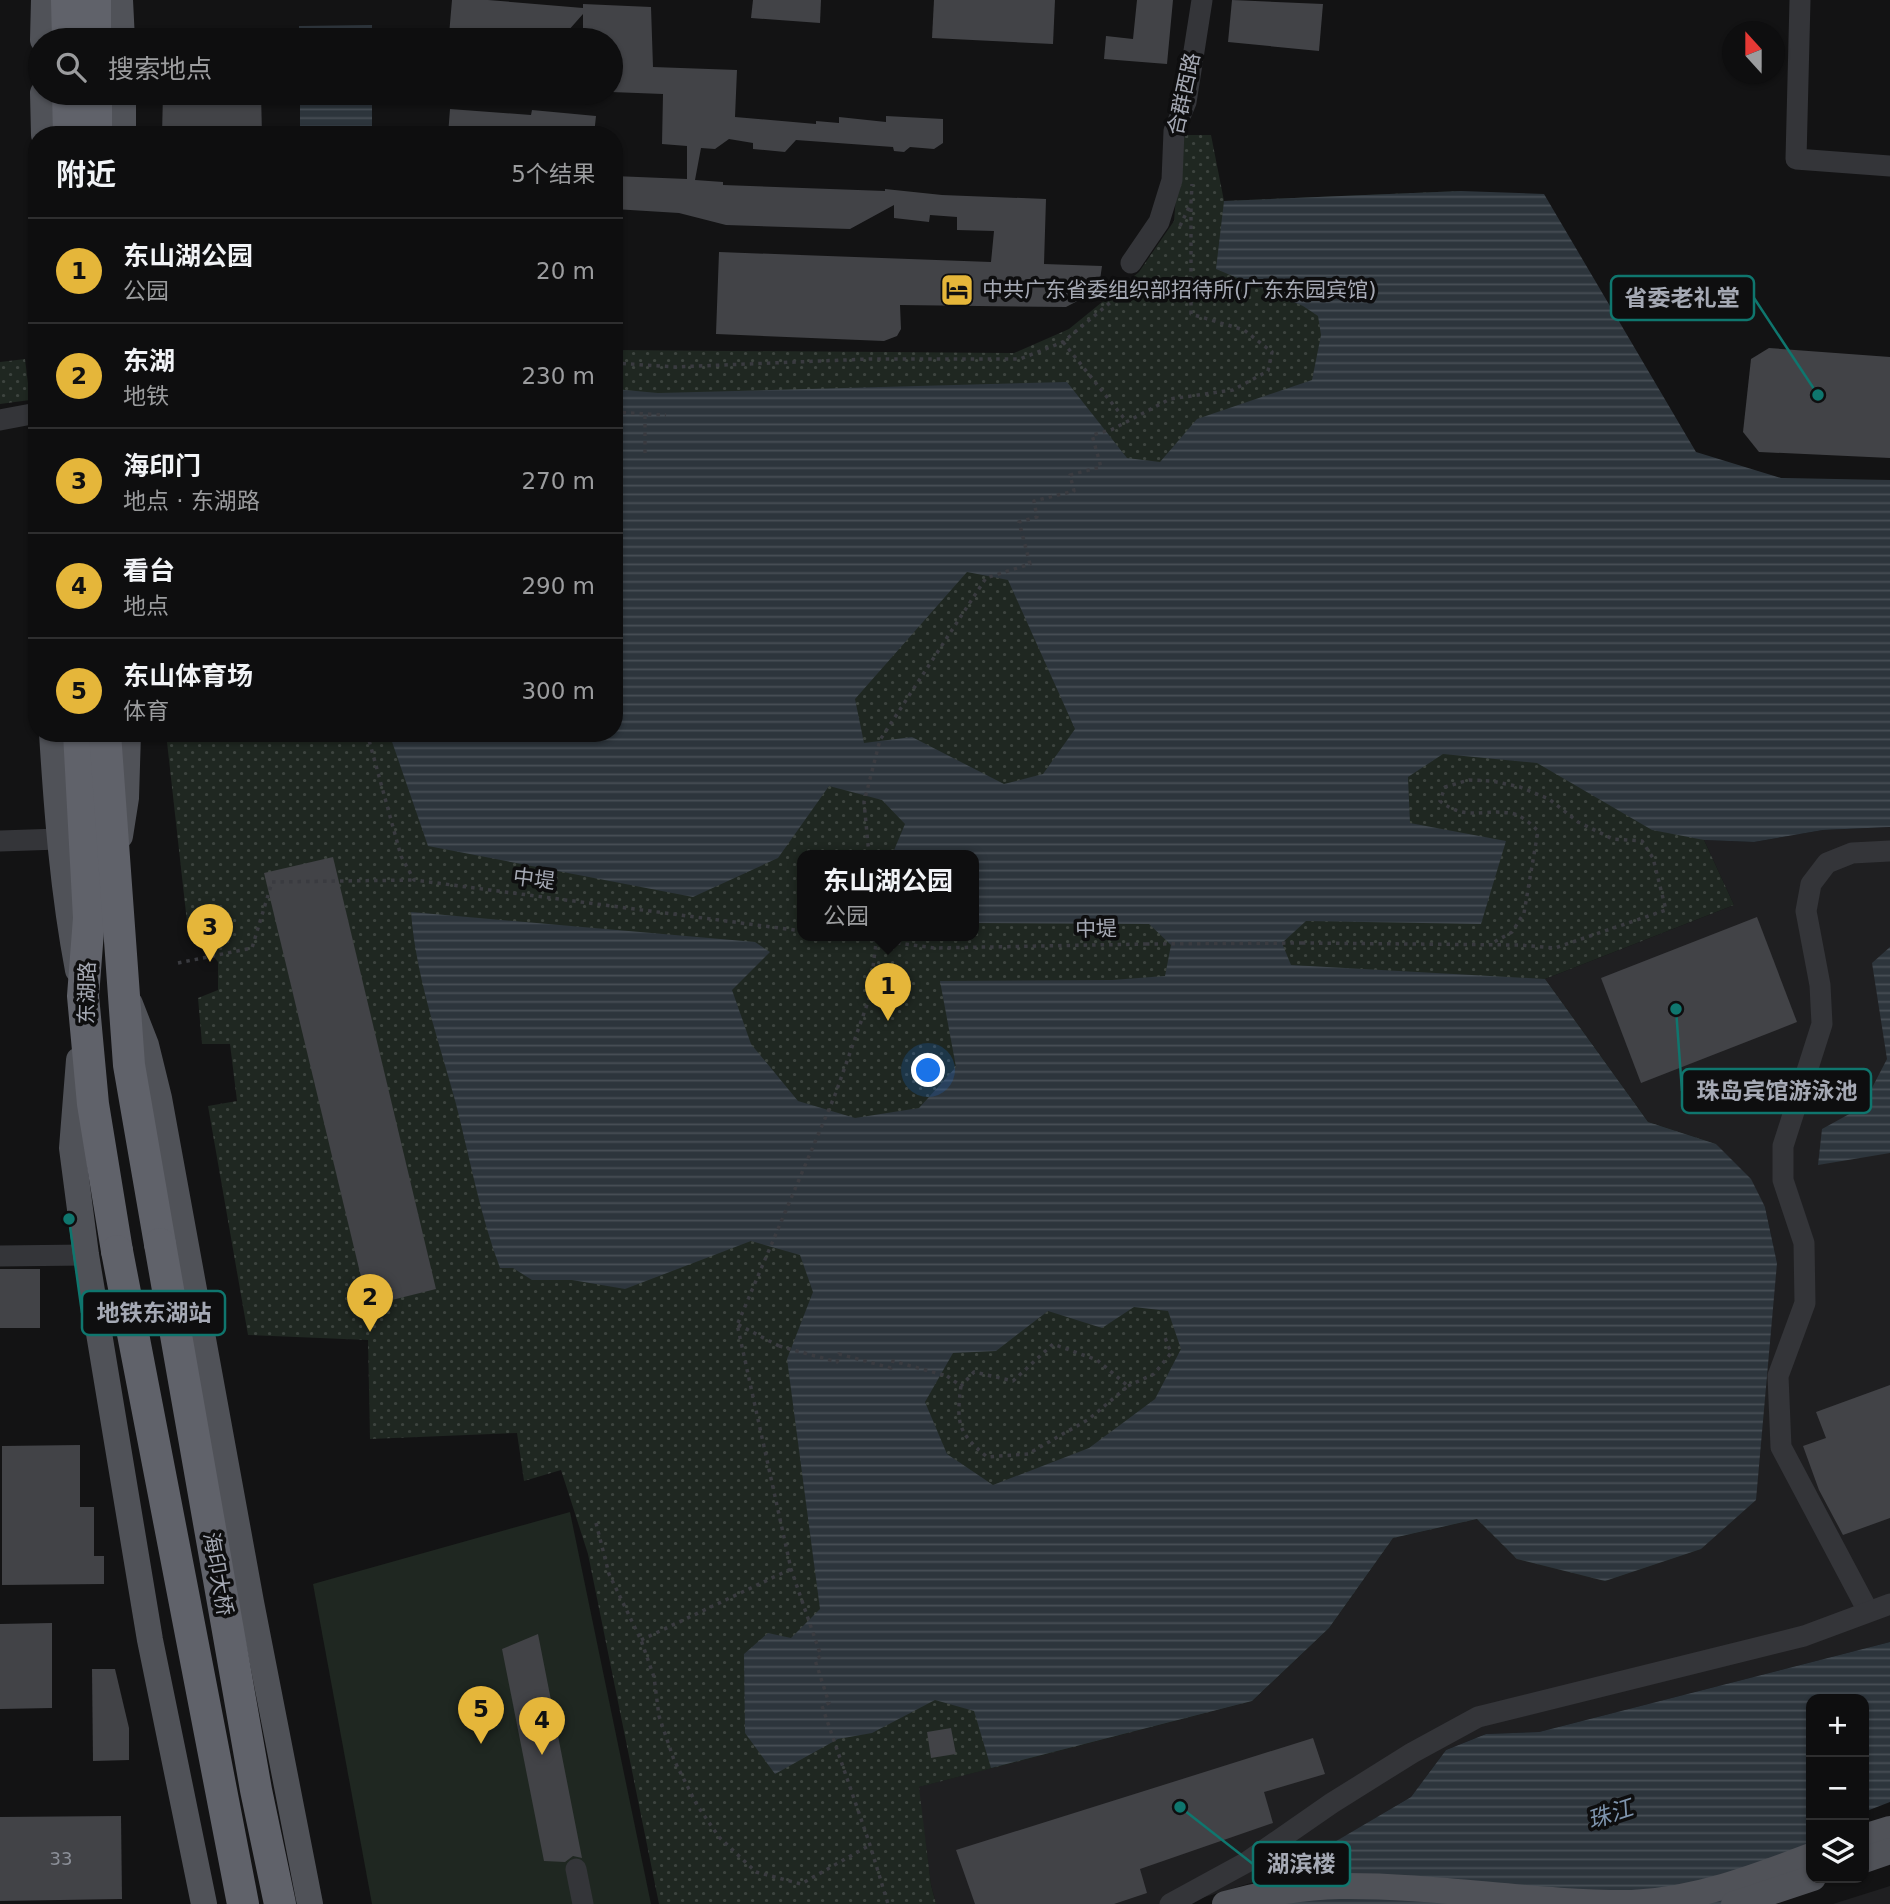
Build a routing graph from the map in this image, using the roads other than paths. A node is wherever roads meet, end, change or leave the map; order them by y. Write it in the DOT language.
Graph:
graph roads {
  1 [pos="44,0"];
  2 [pos="67,0"];
  3 [pos="94,0"];
  4 [pos="120,0"];
  5 [pos="1202,0"];
  6 [pos="1800,0"];
  7 [pos="43,28"];
  8 [pos="68,28"];
  9 [pos="95,28"];
  10 [pos="121,28"];
  11 [pos="43,105"];
  12 [pos="68,105"];
  13 [pos="96,105"];
  14 [pos="123,105"];
  15 [pos="44,126"];
  16 [pos="69,126"];
  17 [pos="96,126"];
  18 [pos="123,126"];
  19 [pos="1890,166"];
  20 [pos="1135,270"];
  21 [pos="28,415"];
  22 [pos="0,420"];
  23 [pos="53,742"];
  24 [pos="79,742"];
  25 [pos="105,742"];
  26 [pos="133,742"];
  27 [pos="59,839"];
  28 [pos="0,841"];
  29 [pos="1890,851"];
  30 [pos="115,865"];
  31 [pos="124,987"];
  32 [pos="83,996"];
  33 [pos="160,1244"];
  34 [pos="117,1251"];
  35 [pos="86,1255"];
  36 [pos="0,1256"];
  37 [pos="1890,1604"];
  38 [pos="1868,1611"];
  39 [pos="1890,1829"];
  40 [pos="1869,1835"];
  41 [pos="1890,1851"];
  42 [pos="1806,1858"];
  43 [pos="1869,1858"];
  44 [pos="576,1869"];
  45 [pos="1806,1880"];
  46 [pos="204,1904"];
  47 [pos="243,1904"];
  48 [pos="280,1904"];
  49 [pos="310,1904"];
  50 [pos="583,1904"];
  51 [pos="1170,1904"];
  52 [pos="1225,1904"];
  53 [pos="1734,1904"];
  1 -- 7 [label="main road"];
  2 -- 8 [label="highway"];
  3 -- 9 [label="highway"];
  4 -- 10 [label="main road"];
  5 -- 20 [label="street, 合群西路"];
  6 -- 19 [label="street"];
  11 -- 15 [label="main road"];
  12 -- 16 [label="highway"];
  13 -- 17 [label="highway"];
  14 -- 18 [label="main road"];
  21 -- 22 [label="street"];
  23 -- 27 [label="main road"];
  24 -- 32 [label="highway, 东湖路"];
  25 -- 30 [label="highway, 东湖路"];
  26 -- 30 [label="main road"];
  27 -- 28 [label="street"];
  27 -- 32 [label="main road"];
  29 -- 38 [label="street"];
  30 -- 31 [label="highway, 东湖路"];
  31 -- 33 [label="highway, 东湖路"];
  31 -- 49 [label="main road"];
  32 -- 34 [label="highway, 东湖路"];
  32 -- 35 [label="main road"];
  33 -- 48 [label="highway, 海印大桥, bridge"];
  34 -- 47 [label="highway, 海印大桥, bridge"];
  35 -- 36 [label="street"];
  35 -- 46 [label="main road"];
  37 -- 38 [label="street"];
  38 -- 51 [label="street"];
  39 -- 40 [label="main road"];
  41 -- 43 [label="main road"];
  42 -- 52 [label="main road"];
  44 -- 50 [label="street"];
  45 -- 53 [label="main road"];
}
